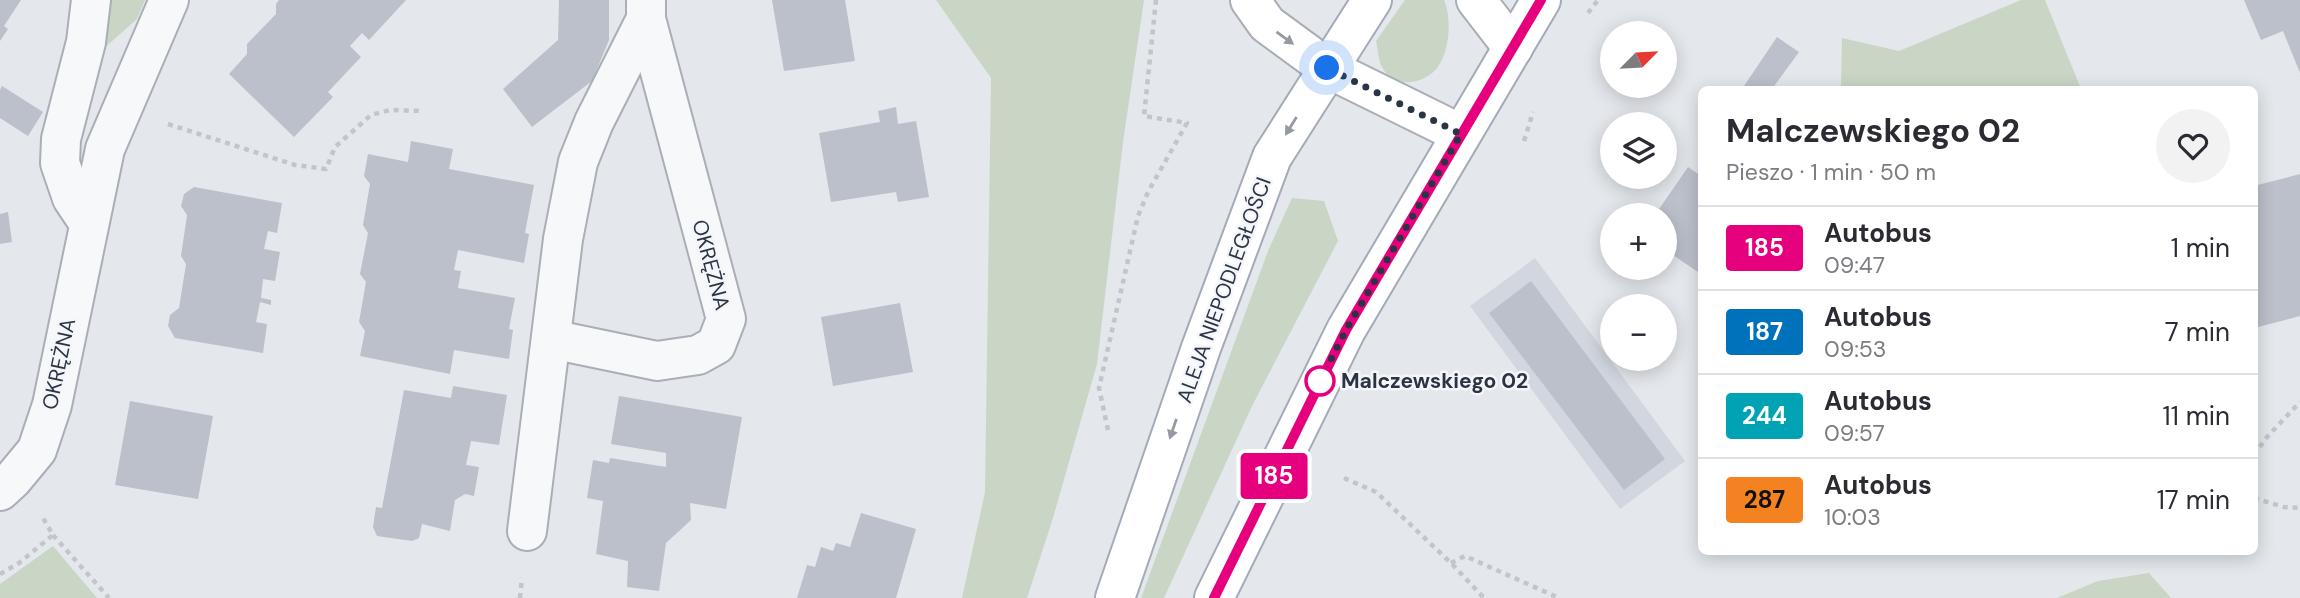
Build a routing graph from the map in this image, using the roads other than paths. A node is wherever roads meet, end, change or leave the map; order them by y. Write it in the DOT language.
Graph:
graph roads {
  1 [pos="91,0"];
  2 [pos="169,0"];
  3 [pos="1250,0"];
  4 [pos="1372,0"];
  5 [pos="1476,0"];
  6 [pos="1541,0"];
  7 [pos="646,10"];
  8 [pos="1513,48"];
  9 [pos="1327,68"];
  10 [pos="1461,134"];
  11 [pos="88,222"];
  12 [pos="551,339"];
  13 [pos="0,491"];
  14 [pos="527,531"];
  15 [pos="1115,598"];
  16 [pos="1213,598"];
  1 -- 11 [label="street"];
  2 -- 11 [label="street, OKRĘŻNA"];
  3 -- 9 [label="main road, one-way"];
  4 -- 9 [label="main road, ALEJA NIEPODLEGŁOŚCI"];
  5 -- 8 [label="main road"];
  6 -- 8 [label="main road"];
  7 -- 12 [label="street, OKRĘŻNA"];
  7 -- 12 [label="street, OKRĘŻNA"];
  8 -- 10 [label="main road"];
  9 -- 10 [label="main road"];
  9 -- 15 [label="main road, ALEJA NIEPODLEGŁOŚCI, one-way"];
  10 -- 16 [label="main road"];
  11 -- 13 [label="street, OKRĘŻNA"];
  12 -- 14 [label="street, OKRĘŻNA"];
}
